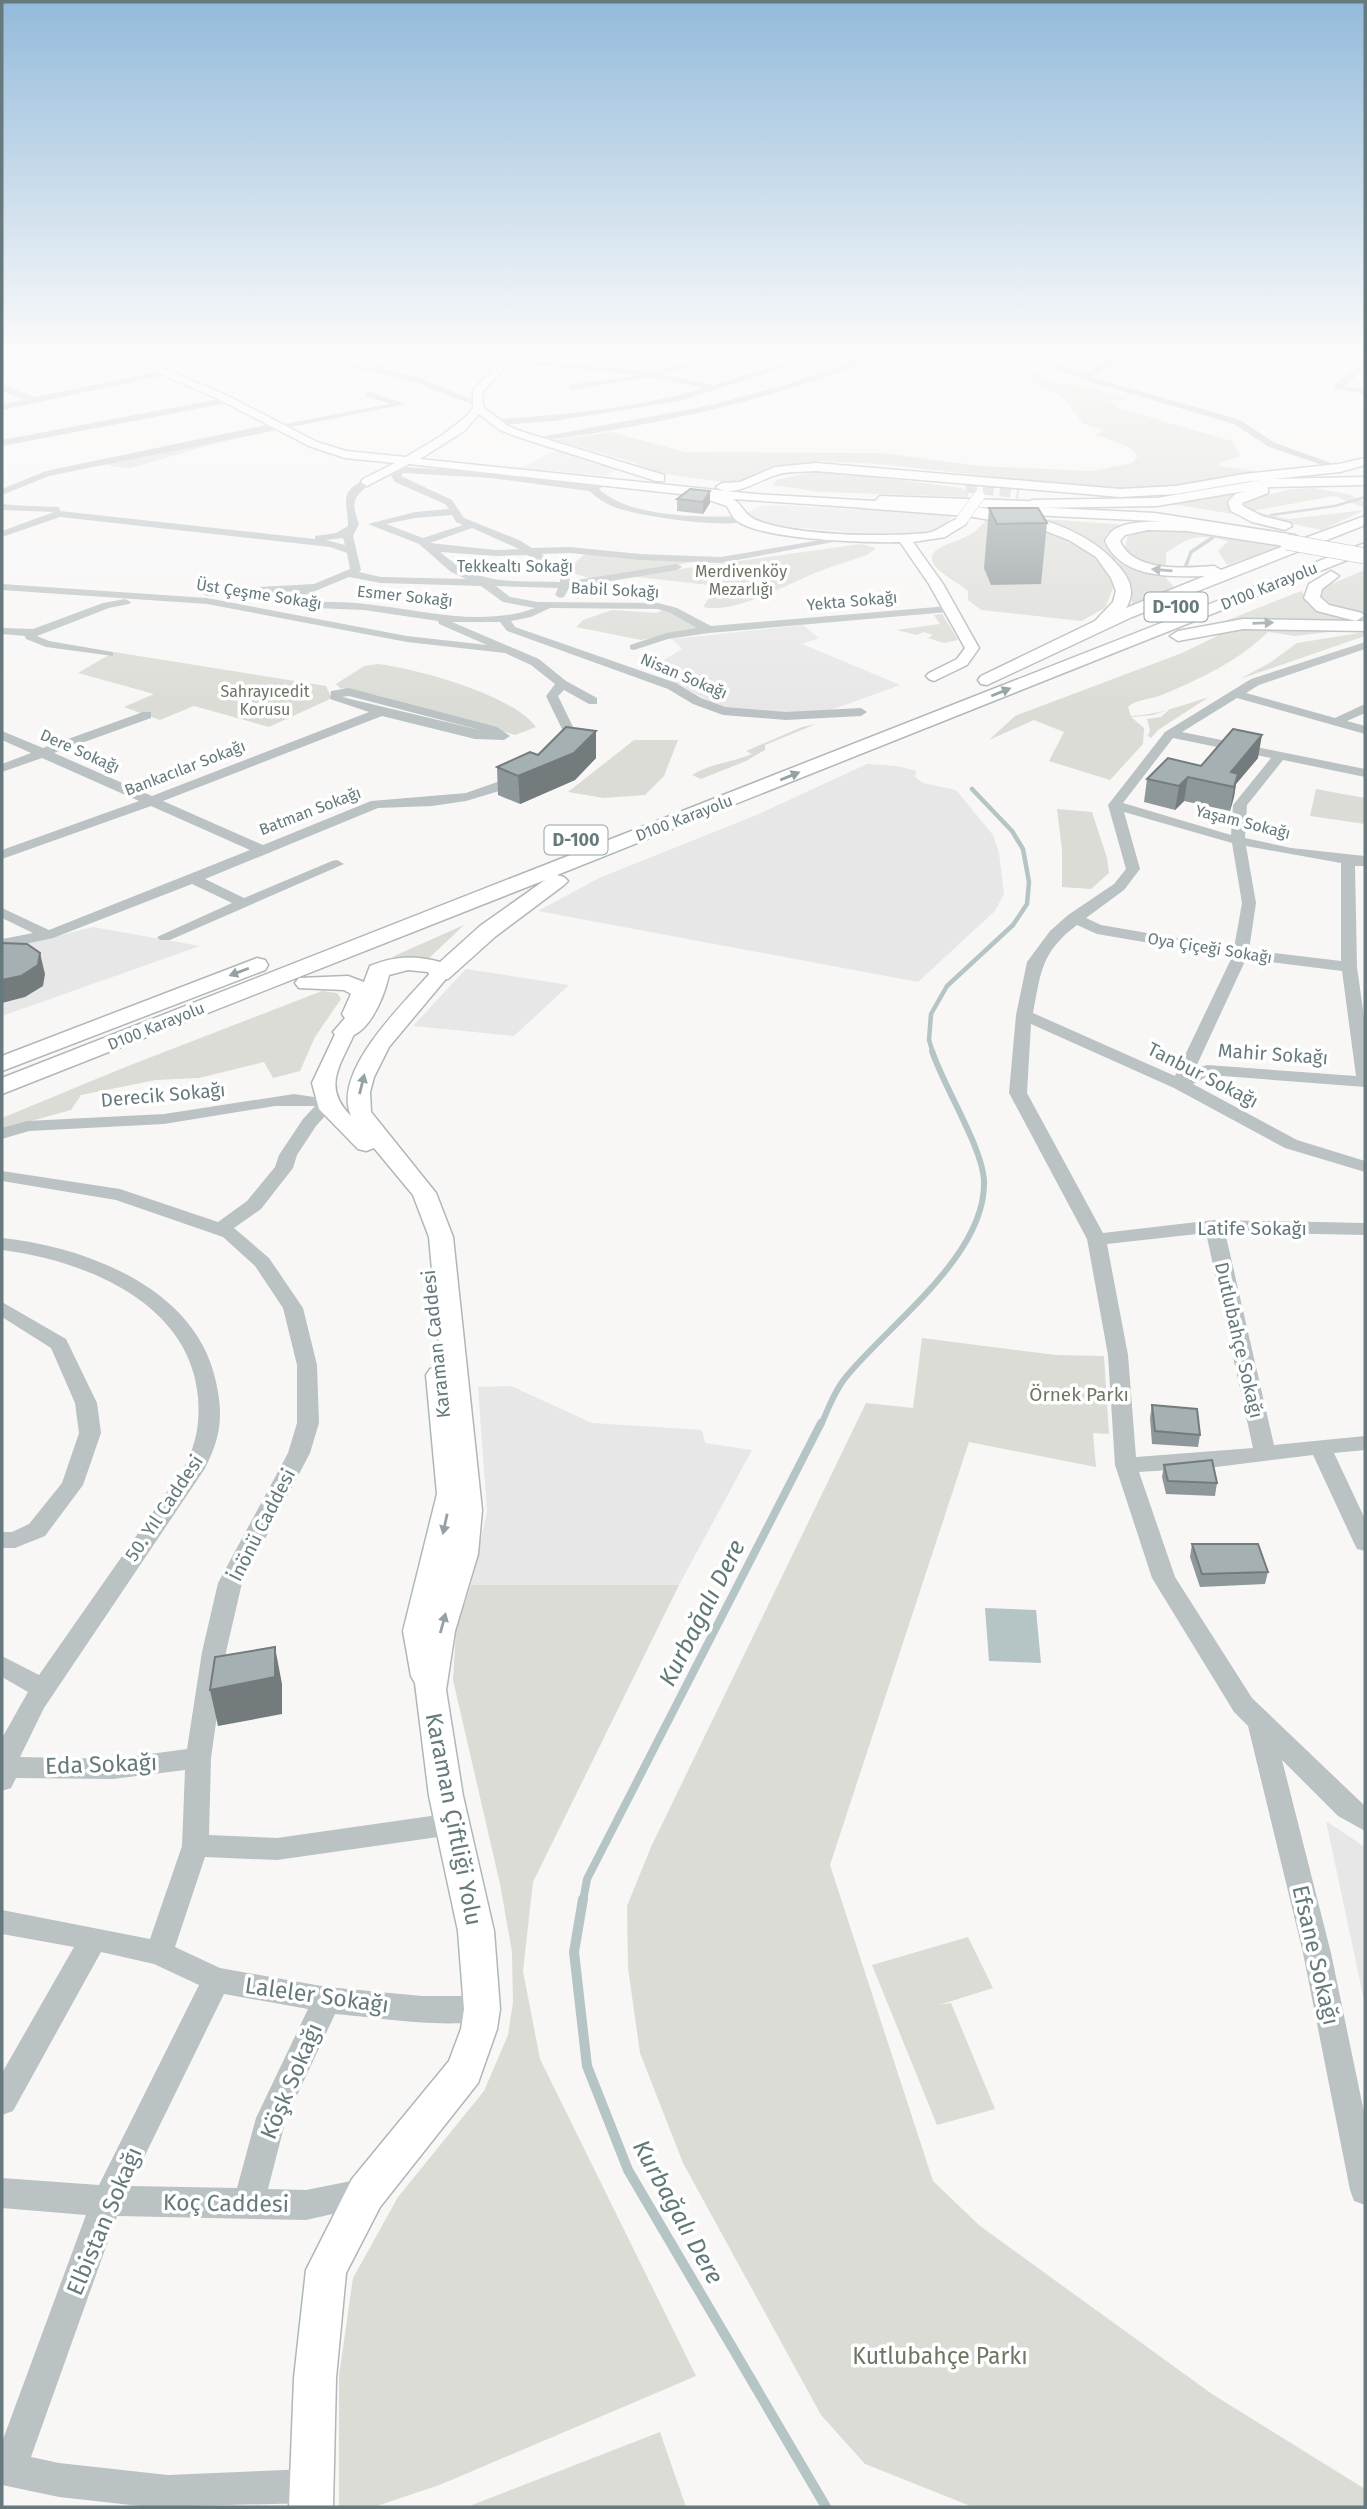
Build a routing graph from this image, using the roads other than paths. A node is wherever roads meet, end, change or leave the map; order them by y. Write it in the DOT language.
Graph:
graph roads {
  1 [pos="51,473"];
  2 [pos="388,473"];
  3 [pos="398,473"];
  4 [pos="470,473"];
  5 [pos="508,473"];
  6 [pos="624,473"];
  7 [pos="645,473"];
  8 [pos="770,473"];
  9 [pos="789,473"];
  10 [pos="865,473"];
  11 [pos="870,473"];
  12 [pos="873,473"];
  13 [pos="1301,473"];
  14 [pos="656,477"];
  15 [pos="1365,481"];
  16 [pos="368,482"];
  17 [pos="594,483"];
  18 [pos="634,485"];
  19 [pos="1208,485"];
  20 [pos="722,487"];
  21 [pos="966,487"];
  22 [pos="1022,489"];
  23 [pos="2,492"];
  24 [pos="984,494"];
  25 [pos="807,495"];
  26 [pos="1147,495"];
  27 [pos="1365,498"];
  28 [pos="956,503"];
  29 [pos="1032,503"];
  30 [pos="867,505"];
  31 [pos="2,507"];
  32 [pos="61,512"];
  33 [pos="455,512"];
  34 [pos="47,513"];
  35 [pos="743,516"];
  36 [pos="1365,517"];
  37 [pos="966,521"];
  38 [pos="1266,523"];
  39 [pos="377,524"];
  40 [pos="471,525"];
  41 [pos="351,529"];
  42 [pos="2,531"];
  43 [pos="1365,533"];
  44 [pos="821,534"];
  45 [pos="944,539"];
  46 [pos="314,540"];
  47 [pos="841,540"];
  48 [pos="1295,540"];
  49 [pos="423,542"];
  50 [pos="904,545"];
  51 [pos="433,548"];
  52 [pos="1365,548"];
  53 [pos="352,551"];
  54 [pos="528,553"];
  55 [pos="721,560"];
  56 [pos="1365,562"];
  57 [pos="922,563"];
  58 [pos="351,574"];
  59 [pos="1331,576"];
  60 [pos="391,580"];
  61 [pos="486,584"];
  62 [pos="565,585"];
  63 [pos="2,587"];
  64 [pos="311,587"];
  65 [pos="382,589"];
  66 [pos="170,598"];
  67 [pos="373,598"];
  68 [pos="556,603"];
  69 [pos="363,607"];
  70 [pos="285,608"];
  71 [pos="948,609"];
  72 [pos="423,617"];
  73 [pos="1365,617"];
  74 [pos="505,621"];
  75 [pos="1365,626"];
  76 [pos="1092,629"];
  77 [pos="709,630"];
  78 [pos="2,631"];
  79 [pos="34,633"];
  80 [pos="1365,645"];
  81 [pos="634,647"];
  82 [pos="510,650"];
  83 [pos="109,654"];
  84 [pos="1054,671"];
  85 [pos="934,676"];
  86 [pos="987,680"];
  87 [pos="562,684"];
  88 [pos="332,690"];
  89 [pos="1237,694"];
  90 [pos="593,701"];
  91 [pos="382,708"];
  92 [pos="1365,708"];
  93 [pos="861,712"];
  94 [pos="147,715"];
  95 [pos="1336,722"];
  96 [pos="1365,730"];
  97 [pos="1171,734"];
  98 [pos="2,735"];
  99 [pos="42,754"];
  100 [pos="1280,756"];
  101 [pos="550,757"];
  102 [pos="2,768"];
  103 [pos="533,771"];
  104 [pos="1365,773"];
  105 [pos="151,801"];
  106 [pos="726,801"];
  107 [pos="1115,805"];
  108 [pos="1238,839"];
  109 [pos="260,849"];
  110 [pos="2,855"];
  111 [pos="1362,858"];
  112 [pos="337,864"];
  113 [pos="192,878"];
  114 [pos="557,881"];
  115 [pos="245,904"];
  116 [pos="2,912"];
  117 [pos="1073,918"];
  118 [pos="48,934"];
  119 [pos="165,937"];
  120 [pos="2,944"];
  121 [pos="1241,954"];
  122 [pos="1349,967"];
  123 [pos="440,974"];
  124 [pos="307,983"];
  125 [pos="165,1001"];
  126 [pos="1360,1011"];
  127 [pos="1024,1015"];
  128 [pos="345,1032"];
  129 [pos="2,1047"];
  130 [pos="2,1064"];
  131 [pos="1365,1082"];
  132 [pos="1180,1084"];
  133 [pos="2,1087"];
  134 [pos="2,1104"];
  135 [pos="327,1104"];
  136 [pos="2,1134"];
  137 [pos="1365,1167"];
  138 [pos="2,1175"];
  139 [pos="1214,1226"];
  140 [pos="221,1229"];
  141 [pos="1365,1229"];
  142 [pos="1097,1239"];
  143 [pos="2,1244"];
  144 [pos="2,1308"];
  145 [pos="1365,1443"];
  146 [pos="1320,1446"];
  147 [pos="1265,1454"];
  148 [pos="1126,1465"];
  149 [pos="2,1540"];
  150 [pos="1365,1544"];
  151 [pos="2,1665"];
  152 [pos="43,1689"];
  153 [pos="430,1690"];
  154 [pos="1260,1722"];
  155 [pos="5,1757"];
  156 [pos="198,1758"];
  157 [pos="1365,1820"];
  158 [pos="452,1824"];
  159 [pos="195,1846"];
  160 [pos="2,1923"];
  161 [pos="94,1938"];
  162 [pos="159,1953"];
  163 [pos="216,1980"];
  164 [pos="327,2000"];
  165 [pos="482,2009"];
  166 [pos="2,2101"];
  167 [pos="1365,2190"];
  168 [pos="2,2193"];
  169 [pos="366,2193"];
  170 [pos="107,2202"];
  171 [pos="249,2204"];
  172 [pos="5,2468"];
  173 [pos="310,2497"];
  1 -- 23 [label="street"];
  2 -- 16 [label="main road"];
  3 -- 33 [label="street"];
  4 -- 17 [label="street"];
  5 -- 17 [label="main road"];
  6 -- 17 [label="main road"];
  7 -- 14 [label="main road"];
  8 -- 20 [label="main road"];
  9 -- 25 [label="main road"];
  10 -- 21 [label="main road"];
  11 -- 24 [label="main road"];
  12 -- 22 [label="main road"];
  13 -- 19 [label="main road"];
  14 -- 18 [label="main road"];
  14 -- 20 [label="main road"];
  15 -- 29 [label="highway"];
  16 -- 41 [label="street"];
  17 -- 18 [label="main road"];
  17 -- 35 [label="street"];
  18 -- 30 [label="main road"];
  18 -- 35 [label="main road"];
  19 -- 22 [label="main road"];
  19 -- 26 [label="main road"];
  20 -- 25 [label="main road"];
  22 -- 24 [label="main road"];
  22 -- 26 [label="main road"];
  24 -- 26 [label="main road"];
  24 -- 37 [label="main road"];
  25 -- 28 [label="main road"];
  27 -- 38 [label="highway"];
  28 -- 29 [label="main road"];
  28 -- 48 [label="main road"];
  29 -- 38 [label="main road"];
  30 -- 35 [label="main road"];
  30 -- 48 [label="main road"];
  30 -- 76 [label="highway"];
  31 -- 34 [label="street"];
  32 -- 34 [label="street"];
  32 -- 42 [label="street"];
  32 -- 46 [label="street"];
  33 -- 39 [label="street"];
  33 -- 40 [label="street"];
  34 -- 42 [label="street"];
  35 -- 44 [label="main road"];
  36 -- 48 [label="highway"];
  37 -- 45 [label="main road"];
  37 -- 50 [label="main road"];
  38 -- 48 [label="highway"];
  39 -- 41 [label="street"];
  39 -- 49 [label="street"];
  40 -- 49 [label="street"];
  40 -- 54 [label="street"];
  41 -- 46 [label="street"];
  41 -- 53 [label="street"];
  43 -- 86 [label="highway, D100 Karayolu / D-100"];
  44 -- 47 [label="main road"];
  44 -- 50 [label="main road"];
  45 -- 50 [label="main road"];
  45 -- 57 [label="main road"];
  46 -- 53 [label="street"];
  47 -- 50 [label="main road"];
  47 -- 55 [label="street"];
  48 -- 48 [label="highway, one-way"];
  48 -- 52 [label="main road, bridge"];
  48 -- 52 [label="main road"];
  48 -- 76 [label="highway"];
  49 -- 51 [label="street"];
  50 -- 57 [label="main road"];
  50 -- 71 [label="main road"];
  51 -- 54 [label="street"];
  51 -- 61 [label="street, Babil Sokağı"];
  52 -- 84 [label="highway, D100 Karayolu / D-100"];
  53 -- 58 [label="street"];
  54 -- 55 [label="street"];
  54 -- 62 [label="street"];
  55 -- 62 [label="street, Tekkealtı Sokağı"];
  56 -- 59 [label="highway"];
  57 -- 71 [label="main road"];
  58 -- 60 [label="street, Tekkealtı Sokağı"];
  58 -- 64 [label="street"];
  59 -- 73 [label="highway"];
  59 -- 84 [label="highway"];
  60 -- 61 [label="street, Tekkealtı Sokağı"];
  60 -- 65 [label="street"];
  61 -- 62 [label="street, Tekkealtı Sokağı"];
  61 -- 68 [label="street, Babil Sokağı"];
  62 -- 68 [label="street"];
  63 -- 66 [label="street, Üst Çeşme Sokağı"];
  64 -- 66 [label="street"];
  64 -- 70 [label="street"];
  66 -- 70 [label="street, Üst Çeşme Sokağı"];
  66 -- 79 [label="street"];
  67 -- 69 [label="street"];
  68 -- 74 [label="street, Esmer Sokağı"];
  68 -- 77 [label="street, Babil Sokağı"];
  69 -- 70 [label="street, Esmer Sokağı"];
  69 -- 72 [label="street, Esmer Sokağı"];
  70 -- 82 [label="street, Üst Çeşme Sokağı"];
  71 -- 77 [label="street, Yekta Sokağı"];
  71 -- 85 [label="main road"];
  72 -- 74 [label="street, Esmer Sokağı"];
  72 -- 82 [label="street"];
  74 -- 93 [label="street, Nisan Sokağı"];
  84 -- 75 [label="highway, one-way"];
  76 -- 86 [label="highway"];
  77 -- 81 [label="street, Yekta Sokağı"];
  78 -- 79 [label="street"];
  79 -- 83 [label="street"];
  80 -- 89 [label="street"];
  82 -- 87 [label="street"];
  106 -- 84 [label="highway, D100 Karayolu / D-100, one-way"];
  86 -- 125 [label="highway, D100 Karayolu / D-100, one-way"];
  87 -- 90 [label="street"];
  87 -- 101 [label="street"];
  88 -- 91 [label="street"];
  89 -- 95 [label="street"];
  89 -- 97 [label="street"];
  91 -- 91 [label="street"];
  91 -- 105 [label="street, Bankacılar Sokağı"];
  92 -- 95 [label="street"];
  94 -- 99 [label="street"];
  95 -- 96 [label="street"];
  97 -- 100 [label="street"];
  97 -- 107 [label="street"];
  98 -- 99 [label="street, Dere Sokağı"];
  99 -- 102 [label="street"];
  99 -- 105 [label="street, Dere Sokağı"];
  100 -- 104 [label="street"];
  100 -- 108 [label="street"];
  103 -- 109 [label="street, Batman Sokağı"];
  105 -- 109 [label="street, Dere Sokağı"];
  105 -- 110 [label="street, Bankacılar Sokağı"];
  106 -- 114 [label="highway"];
  106 -- 133 [label="highway, D100 Karayolu / D-100"];
  107 -- 108 [label="street, Yaşam Sokağı"];
  107 -- 117 [label="street"];
  108 -- 111 [label="street, Yaşam Sokağı"];
  108 -- 121 [label="street"];
  109 -- 113 [label="street, Batman Sokağı"];
  111 -- 122 [label="street"];
  112 -- 115 [label="street"];
  113 -- 115 [label="street"];
  113 -- 118 [label="street, Batman Sokağı"];
  114 -- 123 [label="highway"];
  114 -- 124 [label="highway"];
  115 -- 119 [label="street"];
  116 -- 118 [label="street"];
  117 -- 121 [label="street, Oya Çiçeği Sokağı"];
  117 -- 127 [label="street"];
  118 -- 120 [label="street, Batman Sokağı"];
  121 -- 122 [label="street, Oya Çiçeği Sokağı"];
  121 -- 132 [label="street"];
  122 -- 126 [label="street"];
  123 -- 128 [label="highway"];
  153 -- 123 [label="main road, Karaman Çiftliği Yolu, one-way"];
  124 -- 128 [label="highway"];
  124 -- 134 [label="highway"];
  125 -- 129 [label="highway"];
  125 -- 130 [label="highway, D100 Karayolu / D-100"];
  126 -- 131 [label="street"];
  127 -- 132 [label="street, Tanbur Sokağı"];
  127 -- 142 [label="street"];
  128 -- 135 [label="main road"];
  131 -- 132 [label="street, Mahir Sokağı"];
  132 -- 137 [label="street, Tanbur Sokağı"];
  135 -- 136 [label="street, Derecik Sokağı"];
  135 -- 140 [label="street"];
  135 -- 153 [label="main road, Karaman Caddesi, one-way"];
  138 -- 140 [label="street, İnönü Caddesi"];
  139 -- 141 [label="street, Latife Sokağı"];
  139 -- 142 [label="street, Latife Sokağı"];
  139 -- 147 [label="street, Dutlubahçe Sokağı"];
  140 -- 156 [label="street, İnönü Caddesi"];
  142 -- 148 [label="street"];
  143 -- 152 [label="street, 50. Yıl Caddesi"];
  144 -- 149 [label="street"];
  145 -- 146 [label="street"];
  146 -- 147 [label="street"];
  146 -- 150 [label="street"];
  147 -- 148 [label="street"];
  148 -- 154 [label="street"];
  151 -- 152 [label="street"];
  152 -- 155 [label="street, 50. Yıl Caddesi"];
  153 -- 158 [label="main road, Karaman Çiftliği Yolu"];
  154 -- 157 [label="street"];
  154 -- 167 [label="street, Efsane Sokağı"];
  155 -- 156 [label="street, Eda Sokağı"];
  156 -- 159 [label="street, İnönü Caddesi"];
  158 -- 159 [label="street"];
  158 -- 165 [label="main road, Karaman Çiftliği Yolu"];
  159 -- 162 [label="street, İnönü Caddesi"];
  160 -- 161 [label="street"];
  161 -- 162 [label="street"];
  161 -- 166 [label="street"];
  162 -- 163 [label="street, Laleler Sokağı"];
  163 -- 164 [label="street, Laleler Sokağı"];
  163 -- 170 [label="street, Elbistan Sokağı"];
  164 -- 165 [label="street, Laleler Sokağı"];
  164 -- 171 [label="street, Köşk Sokağı"];
  165 -- 169 [label="main road, Karaman Çiftliği Yolu"];
  168 -- 170 [label="street, Koç Caddesi"];
  169 -- 171 [label="street, Koç Caddesi"];
  169 -- 173 [label="main road, Karaman Çiftliği Yolu"];
  170 -- 171 [label="street, Koç Caddesi"];
  170 -- 172 [label="street, Elbistan Sokağı"];
  172 -- 173 [label="street"];
}
